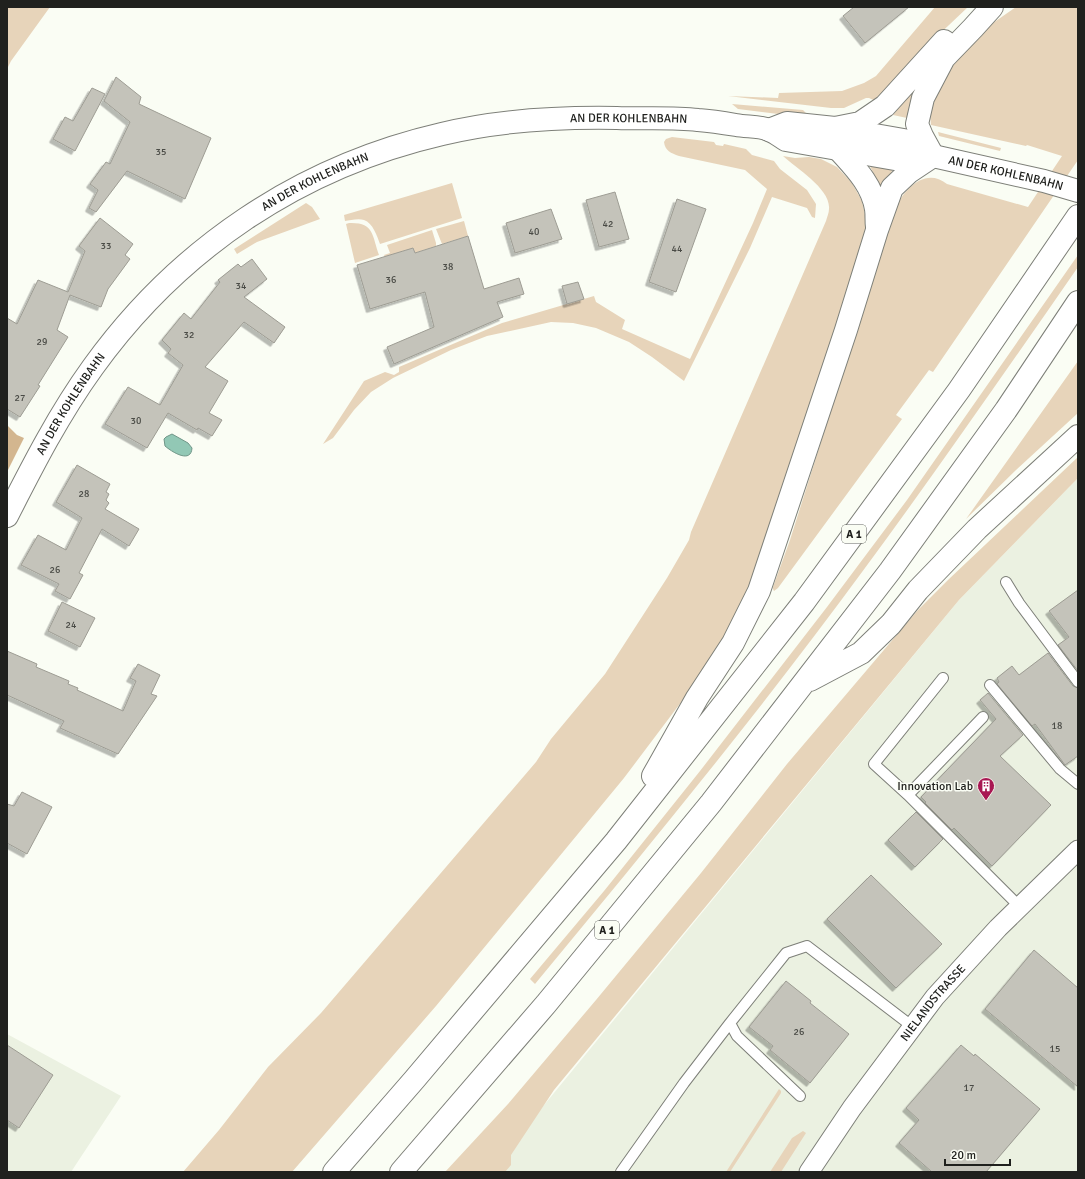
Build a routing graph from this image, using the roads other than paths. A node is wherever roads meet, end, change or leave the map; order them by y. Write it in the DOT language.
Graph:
graph roads {
  1 [pos="989,7"];
  2 [pos="992,7"];
  3 [pos="837,139"];
  4 [pos="933,156"];
  5 [pos="1078,191"];
  6 [pos="1078,216"];
  7 [pos="877,230"];
  8 [pos="1078,302"];
  9 [pos="1078,436"];
  10 [pos="7,516"];
  11 [pos="1006,582"];
  12 [pos="943,678"];
  13 [pos="1078,682"];
  14 [pos="805,683"];
  15 [pos="990,685"];
  16 [pos="984,717"];
  17 [pos="1078,784"];
  18 [pos="908,795"];
  19 [pos="616,841"];
  20 [pos="1078,850"];
  21 [pos="1020,907"];
  22 [pos="730,1023"];
  23 [pos="913,1027"];
  24 [pos="800,1096"];
  25 [pos="334,1172"];
  26 [pos="401,1172"];
  27 [pos="621,1172"];
  28 [pos="809,1172"];
  1 -- 3 [label="main road"];
  2 -- 4 [label="main road"];
  3 -- 4 [label="main road, AN DER KOHLENBAHN"];
  3 -- 7 [label="main road"];
  3 -- 10 [label="main road, AN DER KOHLENBAHN"];
  4 -- 5 [label="main road, AN DER KOHLENBAHN"];
  4 -- 7 [label="main road"];
  6 -- 19 [label="main road, A 1"];
  7 -- 19 [label="main road"];
  8 -- 14 [label="main road, A 1"];
  9 -- 14 [label="main road"];
  11 -- 13 [label="lane"];
  12 -- 18 [label="lane"];
  14 -- 26 [label="main road, A 1"];
  15 -- 17 [label="lane"];
  16 -- 18 [label="lane"];
  18 -- 21 [label="lane"];
  19 -- 25 [label="main road, A 1"];
  20 -- 21 [label="street, NIELANDSTRASSE"];
  21 -- 23 [label="street, NIELANDSTRASSE"];
  22 -- 23 [label="lane"];
  22 -- 24 [label="lane"];
  22 -- 27 [label="lane"];
  23 -- 28 [label="street, NIELANDSTRASSE"];
}
